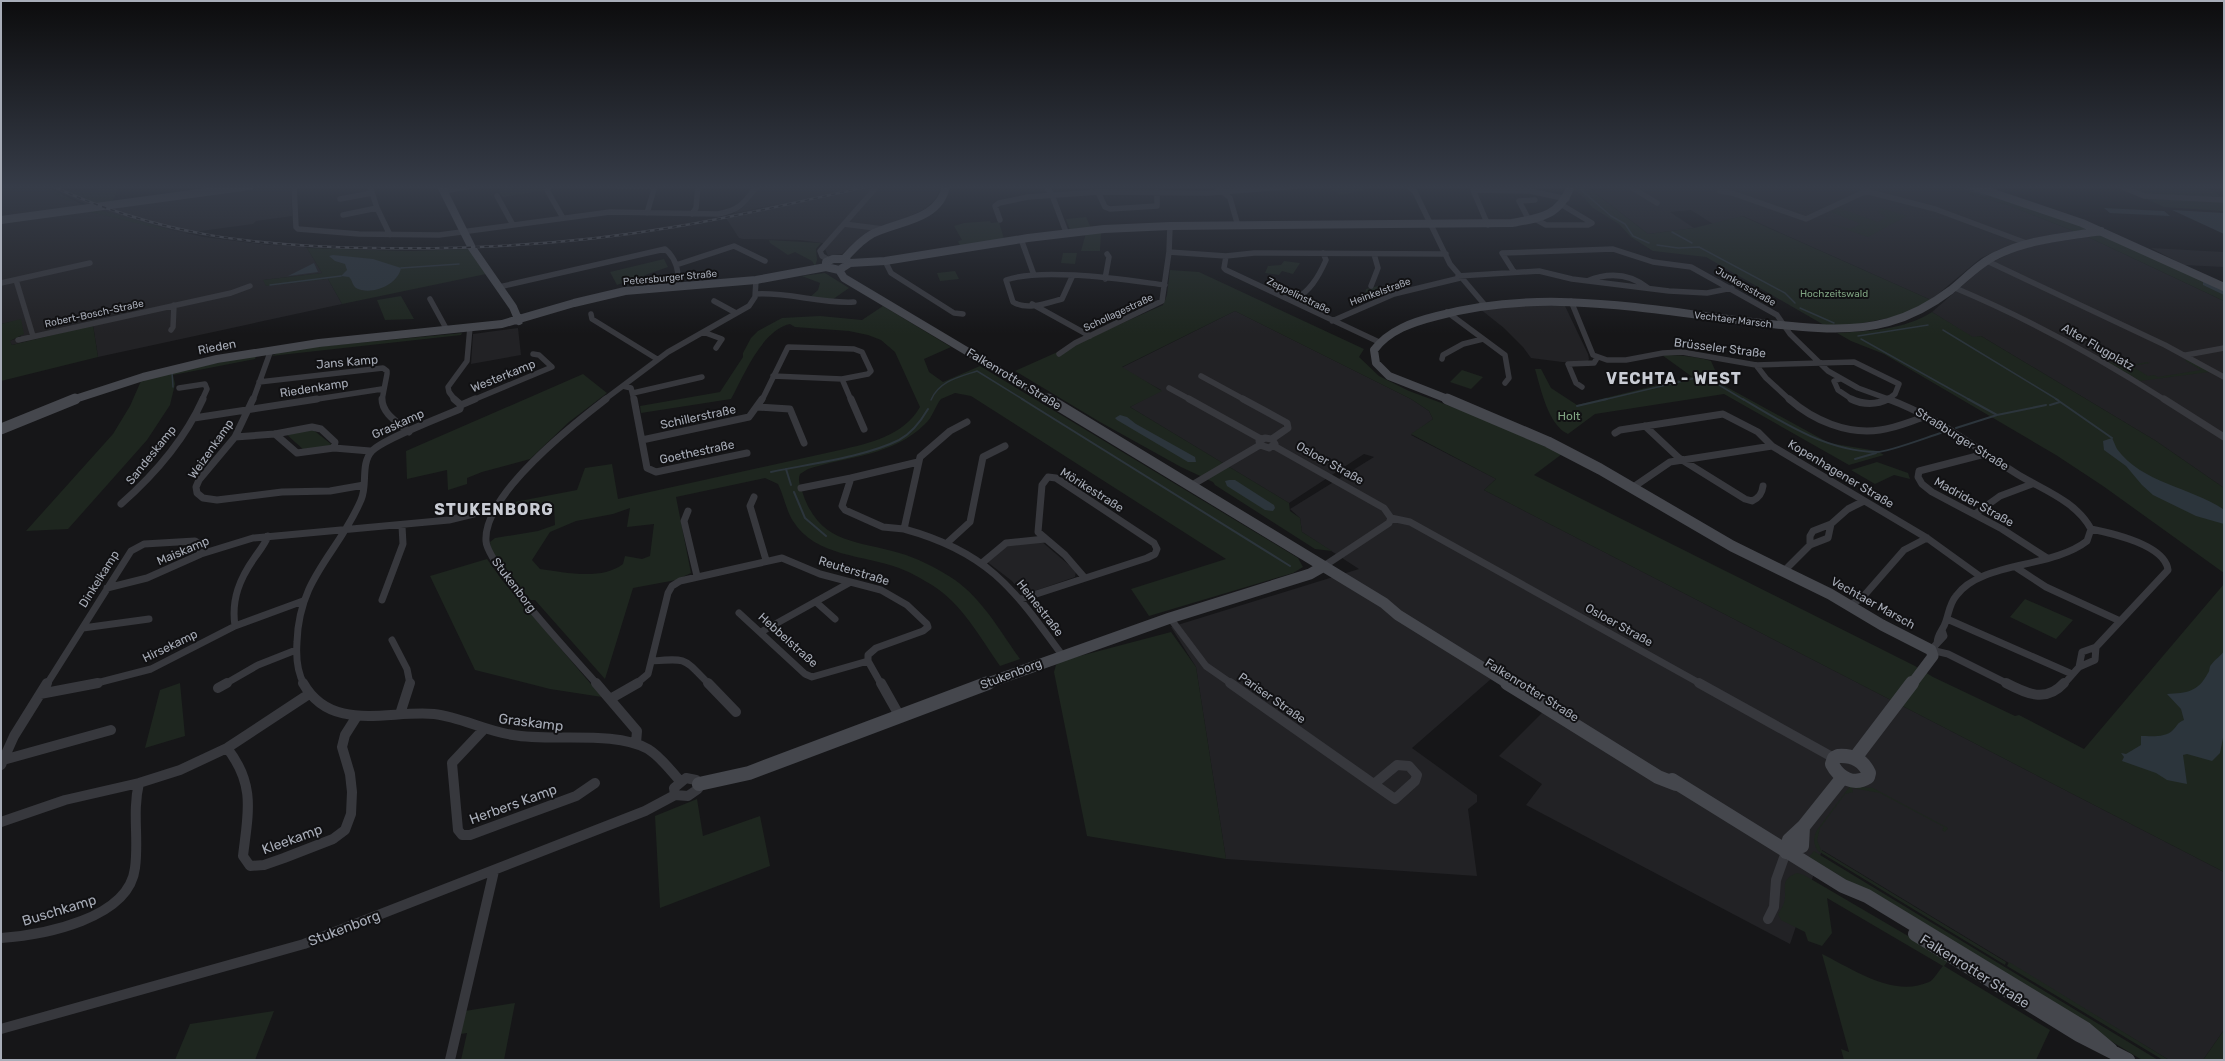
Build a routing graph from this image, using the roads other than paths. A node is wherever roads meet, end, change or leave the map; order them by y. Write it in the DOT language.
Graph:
graph roads {
  1 [pos="423,236"];
  2 [pos="437,236"];
  3 [pos="466,236"];
  4 [pos="834,236"];
  5 [pos="872,236"];
  6 [pos="1043,236"];
  7 [pos="1170,236"];
  8 [pos="1437,236"];
  9 [pos="2007,236"];
  10 [pos="2076,236"];
  11 [pos="2103,236"];
  12 [pos="1021,239"];
  13 [pos="2029,244"];
  14 [pos="1169,252"];
  15 [pos="1324,253"];
  16 [pos="1107,254"];
  17 [pos="1374,254"];
  18 [pos="1446,254"];
  19 [pos="1226,256"];
  20 [pos="765,261"];
  21 [pos="847,261"];
  22 [pos="885,261"];
  23 [pos="1987,261"];
  24 [pos="90,263"];
  25 [pos="828,264"];
  26 [pos="676,265"];
  27 [pos="839,270"];
  28 [pos="1514,272"];
  29 [pos="1034,275"];
  30 [pos="1072,277"];
  31 [pos="1459,277"];
  32 [pos="1105,279"];
  33 [pos="16,280"];
  34 [pos="756,280"];
  35 [pos="1587,281"];
  36 [pos="1,283"];
  37 [pos="1165,285"];
  38 [pos="250,286"];
  39 [pos="677,286"];
  40 [pos="1371,286"];
  41 [pos="499,287"];
  42 [pos="2224,287"];
  43 [pos="1648,288"];
  44 [pos="1732,288"];
  45 [pos="1954,288"];
  46 [pos="756,294"];
  47 [pos="430,299"];
  48 [pos="714,301"];
  49 [pos="1293,301"];
  50 [pos="854,302"];
  51 [pos="1571,302"];
  52 [pos="1032,304"];
  53 [pos="1484,304"];
  54 [pos="174,305"];
  55 [pos="1447,312"];
  56 [pos="736,313"];
  57 [pos="591,314"];
  58 [pos="963,314"];
  59 [pos="519,320"];
  60 [pos="1332,321"];
  61 [pos="1784,325"];
  62 [pos="470,327"];
  63 [pos="172,330"];
  64 [pos="448,330"];
  65 [pos="703,332"];
  66 [pos="33,336"];
  67 [pos="1090,336"];
  68 [pos="1483,338"];
  69 [pos="18,340"];
  70 [pos="1379,342"];
  71 [pos="716,348"];
  72 [pos="2224,348"];
  73 [pos="271,350"];
  74 [pos="533,354"];
  75 [pos="1059,354"];
  76 [pos="2186,355"];
  77 [pos="1597,358"];
  78 [pos="658,359"];
  79 [pos="1442,359"];
  80 [pos="1818,364"];
  81 [pos="1756,365"];
  82 [pos="773,376"];
  83 [pos="1201,376"];
  84 [pos="702,377"];
  85 [pos="2224,377"];
  86 [pos="842,379"];
  87 [pos="1840,379"];
  88 [pos="259,382"];
  89 [pos="1505,383"];
  90 [pos="623,386"];
  91 [pos="1582,387"];
  92 [pos="179,388"];
  93 [pos="1169,388"];
  94 [pos="382,389"];
  95 [pos="633,393"];
  96 [pos="1890,399"];
  97 [pos="461,405"];
  98 [pos="758,407"];
  99 [pos="249,410"];
  100 [pos="1927,416"];
  101 [pos="194,418"];
  102 [pos="967,422"];
  103 [pos="1645,426"];
  104 [pos="1,429"];
  105 [pos="864,429"];
  106 [pos="408,432"];
  107 [pos="1615,433"];
  108 [pos="275,434"];
  109 [pos="235,436"];
  110 [pos="2224,437"];
  111 [pos="642,440"];
  112 [pos="1260,442"];
  113 [pos="1273,442"];
  114 [pos="804,443"];
  115 [pos="1005,446"];
  116 [pos="1772,446"];
  117 [pos="334,448"];
  118 [pos="370,451"];
  119 [pos="747,453"];
  120 [pos="1985,454"];
  121 [pos="1683,460"];
  122 [pos="918,462"];
  123 [pos="851,478"];
  124 [pos="2032,484"];
  125 [pos="364,485"];
  126 [pos="1192,485"];
  127 [pos="1763,486"];
  128 [pos="801,488"];
  129 [pos="1632,488"];
  130 [pos="754,497"];
  131 [pos="1864,501"];
  132 [pos="121,504"];
  133 [pos="494,509"];
  134 [pos="688,511"];
  135 [pos="1975,514"];
  136 [pos="1391,518"];
  137 [pos="1831,524"];
  138 [pos="402,526"];
  139 [pos="904,529"];
  140 [pos="2091,529"];
  141 [pos="344,530"];
  142 [pos="268,536"];
  143 [pos="1927,538"];
  144 [pos="1045,539"];
  145 [pos="947,543"];
  146 [pos="1810,545"];
  147 [pos="201,554"];
  148 [pos="2048,558"];
  149 [pos="766,560"];
  150 [pos="982,563"];
  151 [pos="1324,566"];
  152 [pos="2017,568"];
  153 [pos="1784,571"];
  154 [pos="697,576"];
  155 [pos="1084,577"];
  156 [pos="1981,577"];
  157 [pos="848,582"];
  158 [pos="107,588"];
  159 [pos="1021,598"];
  160 [pos="382,600"];
  161 [pos="303,601"];
  162 [pos="816,602"];
  163 [pos="1850,605"];
  164 [pos="739,613"];
  165 [pos="1170,618"];
  166 [pos="149,619"];
  167 [pos="835,619"];
  168 [pos="1947,619"];
  169 [pos="2120,621"];
  170 [pos="235,626"];
  171 [pos="82,628"];
  172 [pos="761,632"];
  173 [pos="392,640"];
  174 [pos="1934,646"];
  175 [pos="2096,647"];
  176 [pos="296,650"];
  177 [pos="1062,655"];
  178 [pos="652,661"];
  179 [pos="868,661"];
  180 [pos="2079,667"];
  181 [pos="2072,674"];
  182 [pos="218,688"];
  183 [pos="40,694"];
  184 [pos="309,694"];
  185 [pos="610,699"];
  186 [pos="736,712"];
  187 [pos="400,714"];
  188 [pos="899,715"];
  189 [pos="357,716"];
  190 [pos="484,728"];
  191 [pos="111,730"];
  192 [pos="636,743"];
  193 [pos="227,748"];
  194 [pos="1834,758"];
  195 [pos="1855,758"];
  196 [pos="2,762"];
  197 [pos="1843,777"];
  198 [pos="680,781"];
  199 [pos="139,783"];
  200 [pos="594,783"];
  201 [pos="698,784"];
  202 [pos="1374,784"];
  203 [pos="675,794"];
  204 [pos="1,822"];
  205 [pos="1786,852"];
  206 [pos="494,871"];
  207 [pos="1768,919"];
  208 [pos="1,938"];
  209 [pos="1,1029"];
  210 [pos="450,1060"];
  211 [pos="2128,1060"];
  1 -- 2 [label="street"];
  3 -- 41 [label="street"];
  4 -- 25 [label="street"];
  5 -- 21 [label="street"];
  6 -- 12 [label="street, Petersburger Straße"];
  7 -- 14 [label="street, Schollagestraße"];
  8 -- 18 [label="street"];
  9 -- 13 [label="street"];
  10 -- 13 [label="street, Vechtaer Marsch"];
  11 -- 42 [label="street"];
  12 -- 22 [label="street, Petersburger Straße"];
  12 -- 29 [label="street"];
  13 -- 23 [label="street, Vechtaer Marsch"];
  14 -- 19 [label="street"];
  14 -- 37 [label="street, Schollagestraße"];
  15 -- 17 [label="street"];
  15 -- 19 [label="street"];
  15 -- 49 [label="street"];
  16 -- 32 [label="street"];
  17 -- 18 [label="street"];
  17 -- 40 [label="street"];
  18 -- 31 [label="street"];
  19 -- 49 [label="street, Zeppelinstraße"];
  20 -- 26 [label="street"];
  21 -- 22 [label="street, Petersburger Straße"];
  21 -- 25 [label="street, Petersburger Straße"];
  21 -- 27 [label="street"];
  22 -- 58 [label="street"];
  23 -- 45 [label="street, Vechtaer Marsch"];
  23 -- 76 [label="street"];
  24 -- 33 [label="street"];
  25 -- 27 [label="street"];
  25 -- 34 [label="street, Petersburger Straße"];
  26 -- 39 [label="street"];
  26 -- 41 [label="street"];
  27 -- 126 [label="street, Falkenrotter Straße"];
  28 -- 31 [label="street, Heinkelstraße"];
  28 -- 35 [label="street, Heinkelstraße"];
  28 -- 44 [label="street, Junkersstraße"];
  29 -- 30 [label="street"];
  29 -- 52 [label="street"];
  30 -- 32 [label="street"];
  30 -- 52 [label="street"];
  31 -- 53 [label="street"];
  31 -- 60 [label="street, Heinkelstraße"];
  32 -- 37 [label="street"];
  33 -- 36 [label="street"];
  33 -- 66 [label="street"];
  34 -- 39 [label="street, Petersburger Straße"];
  34 -- 46 [label="street"];
  35 -- 43 [label="street, Heinkelstraße"];
  35 -- 43 [label="street"];
  37 -- 67 [label="street, Schollagestraße"];
  38 -- 54 [label="street, Robert-Bosch-Straße"];
  39 -- 59 [label="street, Petersburger Straße"];
  41 -- 59 [label="street"];
  43 -- 44 [label="street, Heinkelstraße"];
  44 -- 61 [label="street, Junkersstraße"];
  45 -- 61 [label="street, Vechtaer Marsch"];
  45 -- 110 [label="street, Alter Flugplatz"];
  46 -- 50 [label="street"];
  46 -- 56 [label="street, Stukenborg"];
  47 -- 64 [label="street"];
  48 -- 56 [label="street"];
  49 -- 60 [label="street, Zeppelinstraße"];
  51 -- 53 [label="street, Vechtaer Marsch"];
  51 -- 61 [label="street, Vechtaer Marsch"];
  51 -- 77 [label="street"];
  52 -- 67 [label="street"];
  53 -- 55 [label="street, Vechtaer Marsch"];
  54 -- 63 [label="street"];
  54 -- 66 [label="street, Robert-Bosch-Straße"];
  55 -- 68 [label="street"];
  55 -- 70 [label="street, Vechtaer Marsch"];
  56 -- 65 [label="street, Stukenborg"];
  57 -- 78 [label="street"];
  59 -- 62 [label="street, Rieden"];
  60 -- 70 [label="street, Zeppelinstraße"];
  61 -- 80 [label="street, Straßburger Straße"];
  62 -- 64 [label="street, Rieden"];
  62 -- 97 [label="street"];
  64 -- 73 [label="street, Rieden"];
  65 -- 71 [label="street"];
  65 -- 78 [label="street, Stukenborg"];
  66 -- 69 [label="street, Robert-Bosch-Straße"];
  67 -- 75 [label="street, Schollagestraße"];
  68 -- 79 [label="street"];
  68 -- 89 [label="street"];
  70 -- 129 [label="street, Vechtaer Marsch"];
  72 -- 76 [label="street"];
  73 -- 88 [label="street, Weizenkamp"];
  73 -- 104 [label="street, Rieden"];
  74 -- 97 [label="street, Westerkamp"];
  76 -- 85 [label="street"];
  77 -- 81 [label="street, Brüsseler Straße"];
  77 -- 91 [label="street, Brüsseler Straße"];
  78 -- 90 [label="street, Stukenborg"];
  80 -- 81 [label="street, Brüsseler Straße"];
  80 -- 87 [label="street, Straßburger Straße"];
  80 -- 96 [label="street"];
  81 -- 100 [label="street"];
  82 -- 86 [label="street"];
  82 -- 86 [label="street, Schillerstraße"];
  82 -- 98 [label="street, Schillerstraße"];
  83 -- 113 [label="street"];
  84 -- 95 [label="street"];
  86 -- 105 [label="street"];
  87 -- 96 [label="street, Straßburger Straße"];
  87 -- 96 [label="street"];
  88 -- 94 [label="street, Jans Kamp"];
  88 -- 99 [label="street, Weizenkamp"];
  90 -- 95 [label="street"];
  90 -- 133 [label="street, Stukenborg"];
  92 -- 101 [label="street, Sandeskamp"];
  93 -- 112 [label="street"];
  94 -- 99 [label="street, Riedenkamp"];
  94 -- 106 [label="street, Jans Kamp"];
  95 -- 111 [label="street, Goethestraße"];
  96 -- 100 [label="street, Straßburger Straße"];
  97 -- 106 [label="street, Graskamp"];
  98 -- 111 [label="street, Schillerstraße"];
  98 -- 114 [label="street"];
  99 -- 101 [label="street"];
  99 -- 109 [label="street, Weizenkamp"];
  100 -- 120 [label="street, Straßburger Straße"];
  101 -- 132 [label="street, Sandeskamp"];
  102 -- 122 [label="street"];
  103 -- 107 [label="street"];
  103 -- 116 [label="street"];
  103 -- 121 [label="street"];
  106 -- 118 [label="street, Graskamp"];
  108 -- 109 [label="street"];
  108 -- 117 [label="street"];
  108 -- 117 [label="street"];
  109 -- 125 [label="street, Weizenkamp"];
  111 -- 119 [label="street, Goethestraße"];
  112 -- 113 [label="street"];
  112 -- 113 [label="street"];
  112 -- 126 [label="street"];
  113 -- 136 [label="street, Osloer Straße"];
  115 -- 145 [label="street"];
  116 -- 121 [label="street, Kopenhagener Straße"];
  116 -- 131 [label="street, Kopenhagener Straße"];
  117 -- 118 [label="street"];
  118 -- 125 [label="street, Graskamp"];
  120 -- 124 [label="street, Straßburger Straße"];
  120 -- 135 [label="street, Madrider Straße"];
  121 -- 127 [label="street"];
  121 -- 129 [label="street, Kopenhagener Straße"];
  122 -- 123 [label="street"];
  122 -- 139 [label="street"];
  123 -- 128 [label="street"];
  123 -- 139 [label="street, Heinestraße"];
  124 -- 135 [label="street"];
  124 -- 140 [label="street, Straßburger Straße"];
  125 -- 141 [label="street, Graskamp"];
  126 -- 151 [label="street, Falkenrotter Straße"];
  129 -- 153 [label="street, Vechtaer Marsch"];
  130 -- 149 [label="street"];
  131 -- 137 [label="street"];
  131 -- 143 [label="street, Kopenhagener Straße"];
  133 -- 138 [label="street, Maiskamp"];
  133 -- 185 [label="street, Stukenborg"];
  134 -- 154 [label="street"];
  135 -- 148 [label="street, Madrider Straße"];
  136 -- 151 [label="street"];
  136 -- 194 [label="street, Osloer Straße"];
  137 -- 146 [label="street"];
  137 -- 146 [label="street"];
  138 -- 141 [label="street, Maiskamp"];
  138 -- 160 [label="street"];
  139 -- 145 [label="street, Heinestraße"];
  140 -- 148 [label="street"];
  140 -- 169 [label="street"];
  141 -- 142 [label="street, Maiskamp"];
  141 -- 161 [label="street, Graskamp"];
  142 -- 147 [label="street, Maiskamp"];
  142 -- 170 [label="street"];
  143 -- 156 [label="street, Kopenhagener Straße"];
  143 -- 163 [label="street"];
  144 -- 150 [label="street"];
  144 -- 155 [label="street"];
  144 -- 155 [label="street, Mörikestraße"];
  145 -- 150 [label="street, Heinestraße"];
  146 -- 153 [label="street"];
  147 -- 158 [label="street, Maiskamp"];
  147 -- 158 [label="street, Dinkelkamp"];
  148 -- 152 [label="street"];
  149 -- 154 [label="street, Reuterstraße"];
  149 -- 157 [label="street, Reuterstraße"];
  150 -- 159 [label="street, Heinestraße"];
  151 -- 165 [label="street, Stukenborg"];
  151 -- 205 [label="street, Falkenrotter Straße"];
  152 -- 156 [label="street"];
  152 -- 169 [label="street"];
  153 -- 163 [label="street, Vechtaer Marsch"];
  154 -- 178 [label="street, Reuterstraße"];
  155 -- 159 [label="street, Mörikestraße"];
  156 -- 168 [label="street"];
  157 -- 162 [label="street"];
  157 -- 179 [label="street, Reuterstraße"];
  158 -- 171 [label="street, Dinkelkamp"];
  159 -- 177 [label="street, Heinestraße"];
  161 -- 170 [label="street, Hirsekamp"];
  161 -- 176 [label="street, Graskamp"];
  162 -- 167 [label="street"];
  162 -- 172 [label="street"];
  163 -- 174 [label="street, Vechtaer Marsch"];
  164 -- 172 [label="street, Hebbelstraße"];
  165 -- 177 [label="street, Stukenborg"];
  165 -- 202 [label="street, Pariser Straße"];
  166 -- 171 [label="street, Dinkelkamp"];
  168 -- 174 [label="street"];
  168 -- 181 [label="street"];
  169 -- 175 [label="street"];
  170 -- 183 [label="street, Hirsekamp"];
  171 -- 183 [label="street, Dinkelkamp"];
  172 -- 179 [label="street, Hebbelstraße"];
  173 -- 187 [label="street"];
  174 -- 181 [label="street"];
  174 -- 195 [label="street"];
  175 -- 180 [label="street"];
  175 -- 180 [label="street"];
  176 -- 182 [label="street"];
  176 -- 184 [label="street, Graskamp"];
  177 -- 188 [label="street, Stukenborg"];
  178 -- 185 [label="street, Reuterstraße"];
  178 -- 186 [label="street"];
  179 -- 188 [label="street"];
  180 -- 181 [label="street"];
  183 -- 196 [label="street, Dinkelkamp"];
  184 -- 189 [label="street, Graskamp"];
  184 -- 193 [label="street"];
  185 -- 192 [label="street, Stukenborg"];
  187 -- 189 [label="street, Graskamp"];
  187 -- 190 [label="street, Graskamp"];
  188 -- 201 [label="street, Stukenborg"];
  189 -- 193 [label="street, Kleekamp"];
  190 -- 192 [label="street, Graskamp"];
  190 -- 200 [label="street, Herbers Kamp"];
  191 -- 196 [label="street, Dinkelkamp"];
  192 -- 198 [label="street"];
  193 -- 199 [label="street"];
  194 -- 195 [label="street"];
  194 -- 197 [label="street"];
  195 -- 197 [label="street"];
  197 -- 205 [label="street"];
  198 -- 201 [label="street, Stukenborg"];
  198 -- 203 [label="street"];
  199 -- 204 [label="street"];
  199 -- 208 [label="street, Buschkamp"];
  201 -- 203 [label="street, Stukenborg"];
  202 -- 202 [label="street, Pariser Straße"];
  203 -- 206 [label="street, Stukenborg"];
  205 -- 207 [label="street"];
  205 -- 211 [label="street, Falkenrotter Straße"];
  206 -- 209 [label="street, Stukenborg"];
  206 -- 210 [label="street"];
}
